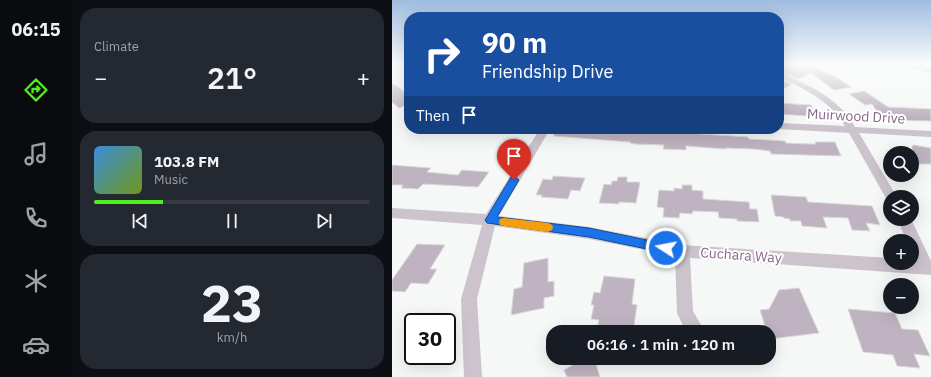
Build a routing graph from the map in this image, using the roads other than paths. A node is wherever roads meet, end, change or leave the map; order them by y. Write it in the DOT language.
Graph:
graph roads {
  1 [pos="795,82"];
  2 [pos="784,126"];
  3 [pos="853,130"];
  4 [pos="542,134"];
  5 [pos="931,134"];
  6 [pos="887,190"];
  7 [pos="392,213"];
  8 [pos="490,220"];
  9 [pos="907,226"];
  10 [pos="682,251"];
  11 [pos="928,268"];
  12 [pos="692,325"];
  13 [pos="473,377"];
  1 -- 3 [label="street"];
  2 -- 3 [label="street, Muirwood Drive"];
  3 -- 5 [label="street, Muirwood Drive"];
  3 -- 6 [label="street"];
  4 -- 8 [label="street"];
  7 -- 8 [label="street, Cuchara Way"];
  8 -- 10 [label="street, Cuchara Way"];
  8 -- 13 [label="street"];
  9 -- 11 [label="street"];
  10 -- 11 [label="street, Cuchara Way"];
  10 -- 12 [label="street"];
}
